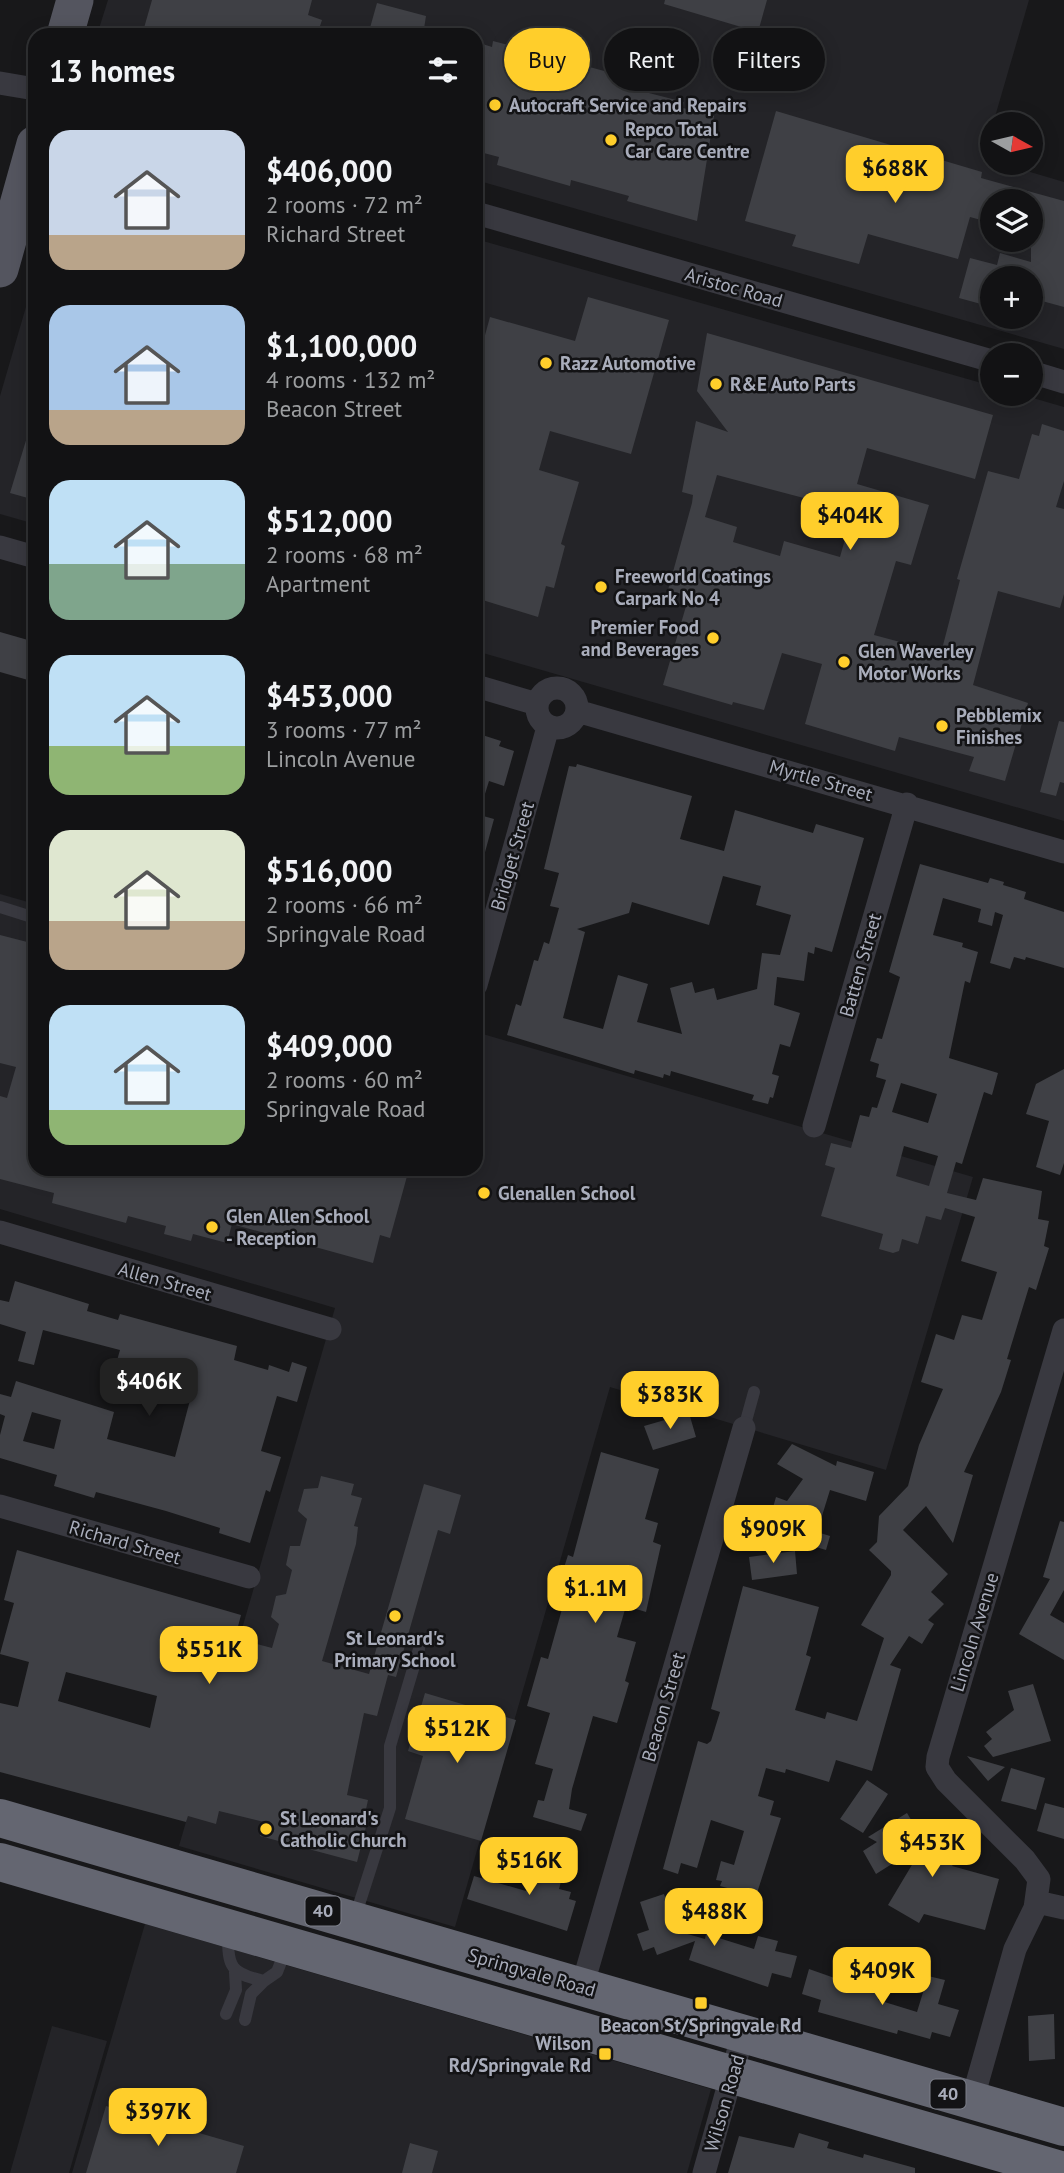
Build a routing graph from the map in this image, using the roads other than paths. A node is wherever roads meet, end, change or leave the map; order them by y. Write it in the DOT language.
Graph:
graph roads {
  1 [pos="75,0"];
  2 [pos="67,28"];
  3 [pos="0,83"];
  4 [pos="28,88"];
  5 [pos="28,169"];
  6 [pos="483,215"];
  7 [pos="0,270"];
  8 [pos="980,358"];
  9 [pos="1043,376"];
  10 [pos="1064,382"];
  11 [pos="0,547"];
  12 [pos="28,555"];
  13 [pos="483,688"];
  14 [pos="537,704"];
  15 [pos="578,712"];
  16 [pos="548,727"];
  17 [pos="907,804"];
  18 [pos="1064,852"];
  19 [pos="0,907"];
  20 [pos="28,916"];
  21 [pos="483,960"];
  22 [pos="814,1126"];
  23 [pos="0,1232"];
  24 [pos="330,1329"];
  25 [pos="1064,1331"];
  26 [pos="754,1392"];
  27 [pos="744,1428"];
  28 [pos="0,1506"];
  29 [pos="250,1577"];
  30 [pos="419,1650"];
  31 [pos="0,1818"];
  32 [pos="64,1836"];
  33 [pos="0,1862"];
  34 [pos="61,1879"];
  35 [pos="1037,1902"];
  36 [pos="1064,1908"];
  37 [pos="354,1920"];
  38 [pos="228,1928"];
  39 [pos="288,1945"];
  40 [pos="235,1972"];
  41 [pos="264,1982"];
  42 [pos="582,1987"];
  43 [pos="226,2014"];
  44 [pos="245,2020"];
  45 [pos="743,2034"];
  46 [pos="732,2075"];
  47 [pos="972,2101"];
  48 [pos="1064,2127"];
  49 [pos="1039,2168"];
  50 [pos="704,2173"];
  1 -- 2 [label="main road"];
  3 -- 4 [label="street"];
  5 -- 7 [label="main road"];
  6 -- 8 [label="street, Aristoc Road"];
  9 -- 10 [label="street"];
  11 -- 12 [label="street"];
  13 -- 14 [label="street"];
  14 -- 15 [label="street"];
  14 -- 16 [label="street"];
  15 -- 16 [label="street"];
  15 -- 17 [label="street, Myrtle Street"];
  16 -- 21 [label="street, Bridget Street"];
  17 -- 18 [label="street, Myrtle Street"];
  17 -- 22 [label="street, Batten Street"];
  19 -- 20 [label="lane"];
  23 -- 24 [label="street, Allen Street"];
  25 -- 35 [label="street, Lincoln Avenue"];
  26 -- 27 [label="lane"];
  27 -- 42 [label="street, Beacon Street"];
  28 -- 29 [label="street, Richard Street"];
  30 -- 37 [label="lane"];
  31 -- 32 [label="highway, Springvale Road / 40"];
  32 -- 34 [label="highway"];
  32 -- 37 [label="highway, Springvale Road / 40"];
  33 -- 34 [label="highway, 40"];
  34 -- 38 [label="highway, 40"];
  35 -- 36 [label="street"];
  35 -- 47 [label="street"];
  37 -- 42 [label="highway, Springvale Road / 40"];
  38 -- 39 [label="highway, 40"];
  38 -- 40 [label="lane"];
  39 -- 41 [label="lane"];
  39 -- 46 [label="highway, 40"];
  40 -- 41 [label="lane"];
  40 -- 43 [label="lane"];
  41 -- 44 [label="lane"];
  42 -- 45 [label="highway, Springvale Road / 40"];
  45 -- 46 [label="street, Wilson Road"];
  45 -- 47 [label="highway, Springvale Road / 40"];
  46 -- 49 [label="highway, 40"];
  46 -- 50 [label="street, Wilson Road"];
  47 -- 48 [label="highway, Springvale Road / 40"];
}
